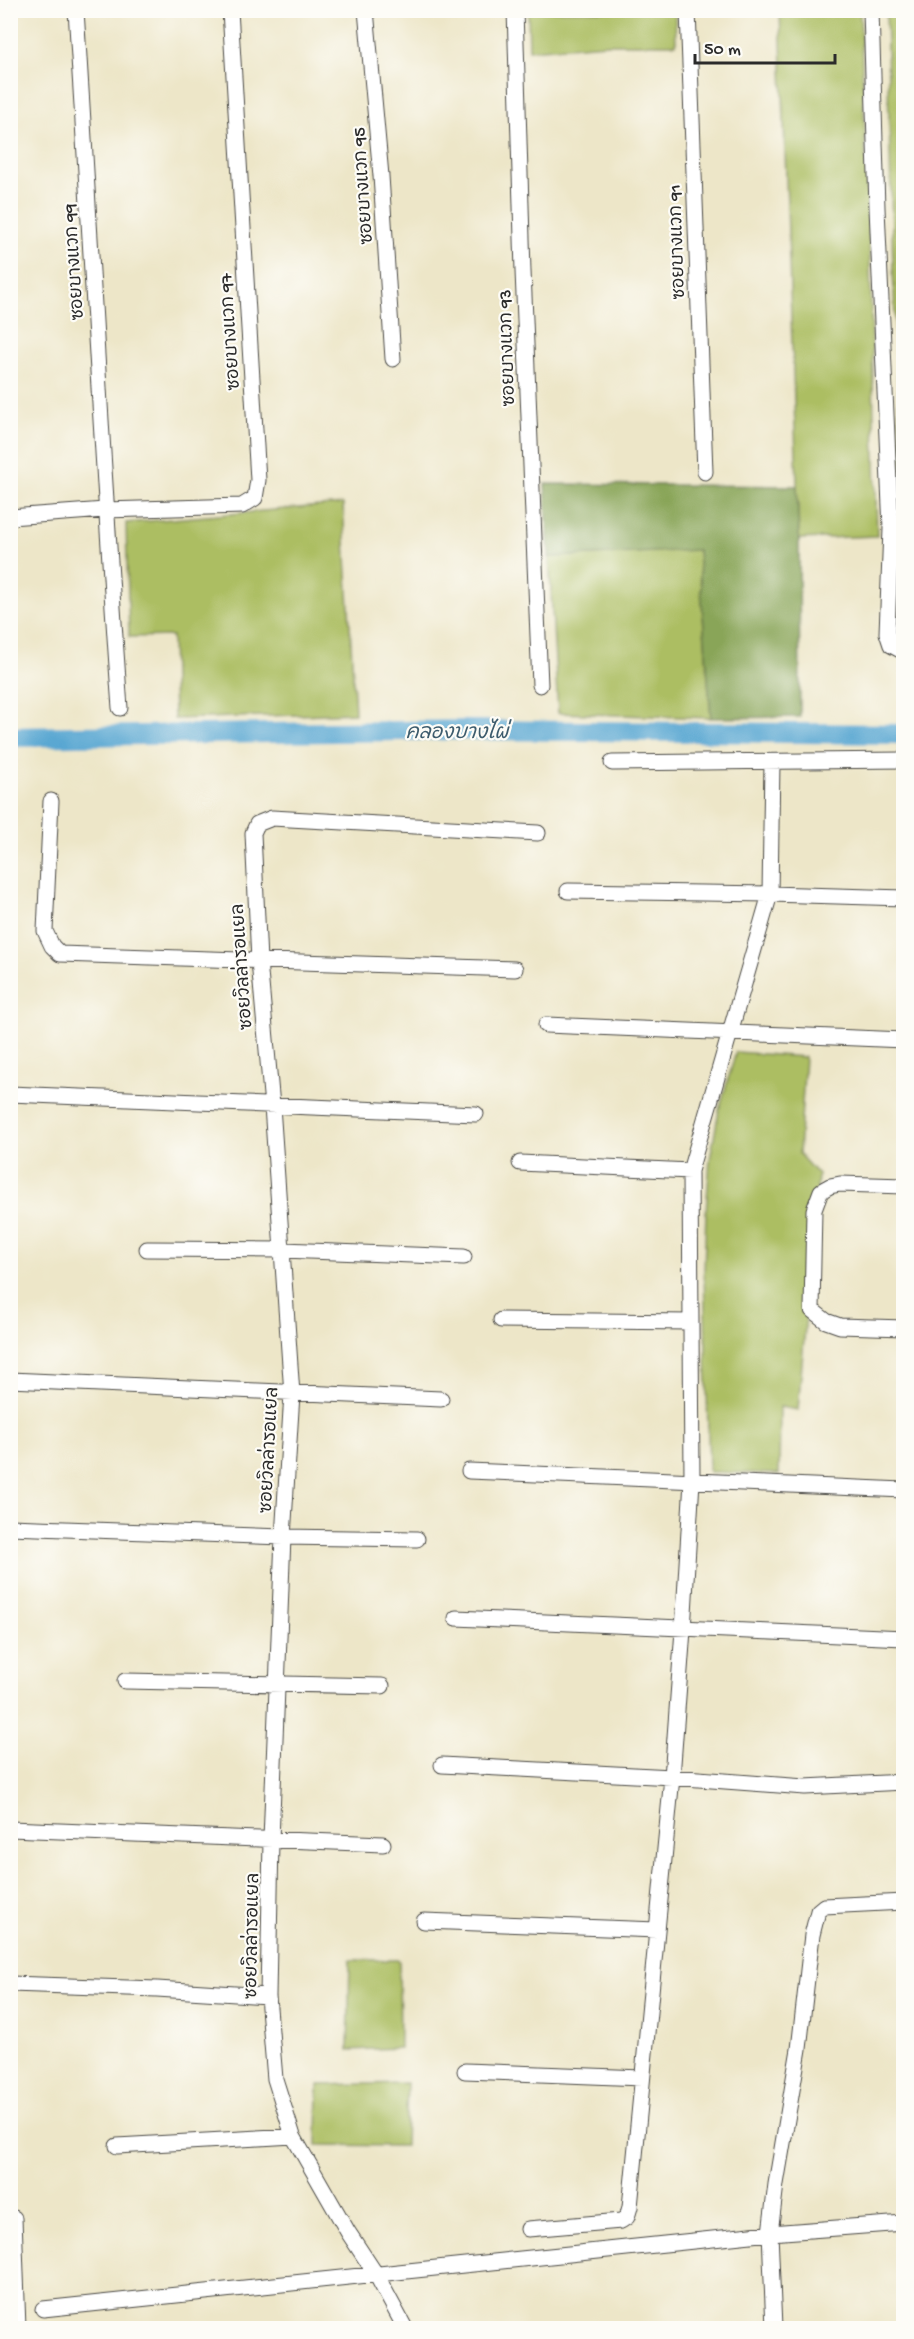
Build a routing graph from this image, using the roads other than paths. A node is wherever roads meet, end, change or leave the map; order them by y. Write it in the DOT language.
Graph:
graph roads {
  1 [pos="76,10"];
  2 [pos="230,10"];
  3 [pos="366,10"];
  4 [pos="515,10"];
  5 [pos="688,10"];
  6 [pos="872,10"];
  7 [pos="393,359"];
  8 [pos="705,472"];
  9 [pos="105,510"];
  10 [pos="10,517"];
  11 [pos="903,652"];
  12 [pos="540,685"];
  13 [pos="120,708"];
  14 [pos="903,760"];
  15 [pos="772,762"];
  16 [pos="612,763"];
  17 [pos="51,801"];
  18 [pos="538,833"];
  19 [pos="568,891"];
  20 [pos="770,894"];
  21 [pos="903,898"];
  22 [pos="259,961"];
  23 [pos="515,969"];
  24 [pos="546,1025"];
  25 [pos="730,1033"];
  26 [pos="903,1040"];
  27 [pos="10,1094"];
  28 [pos="272,1106"];
  29 [pos="476,1114"];
  30 [pos="519,1163"];
  31 [pos="690,1171"];
  32 [pos="903,1186"];
  33 [pos="147,1249"];
  34 [pos="283,1250"];
  35 [pos="464,1257"];
  36 [pos="501,1320"];
  37 [pos="690,1322"];
  38 [pos="903,1328"];
  39 [pos="10,1380"];
  40 [pos="292,1394"];
  41 [pos="441,1399"];
  42 [pos="469,1471"];
  43 [pos="692,1481"];
  44 [pos="903,1490"];
  45 [pos="10,1527"];
  46 [pos="283,1537"];
  47 [pos="417,1539"];
  48 [pos="456,1618"];
  49 [pos="683,1630"];
  50 [pos="903,1638"];
  51 [pos="125,1681"];
  52 [pos="277,1682"];
  53 [pos="382,1686"];
  54 [pos="442,1765"];
  55 [pos="672,1777"];
  56 [pos="903,1782"];
  57 [pos="10,1829"];
  58 [pos="271,1840"];
  59 [pos="383,1844"];
  60 [pos="903,1902"];
  61 [pos="424,1922"];
  62 [pos="657,1930"];
  63 [pos="10,1984"];
  64 [pos="268,1996"];
  65 [pos="465,2071"];
  66 [pos="642,2078"];
  67 [pos="293,2136"];
  68 [pos="117,2146"];
  69 [pos="14,2218"];
  70 [pos="903,2223"];
  71 [pos="528,2229"];
  72 [pos="770,2233"];
  73 [pos="377,2276"];
  74 [pos="43,2309"];
  75 [pos="18,2328"];
  76 [pos="405,2328"];
  77 [pos="774,2328"];
  1 -- 9 [label="street, ซอยบางแวก 99"];
  2 -- 9 [label="street, ซอยบางแวก 97"];
  3 -- 7 [label="street, ซอยบางแวก 95"];
  4 -- 12 [label="street, ซอยบางแวก 93"];
  5 -- 8 [label="street, ซอยบางแวก 91"];
  6 -- 11 [label="street"];
  9 -- 10 [label="street"];
  9 -- 13 [label="street, ซอยบางแวก 99"];
  14 -- 15 [label="street"];
  15 -- 16 [label="street"];
  15 -- 20 [label="street"];
  17 -- 22 [label="street"];
  18 -- 22 [label="street, ซอยวิลล่ารอแยล"];
  19 -- 20 [label="street"];
  20 -- 21 [label="street"];
  20 -- 25 [label="street"];
  22 -- 23 [label="street"];
  22 -- 28 [label="street, ซอยวิลล่ารอแยล"];
  24 -- 25 [label="street"];
  25 -- 26 [label="street"];
  25 -- 31 [label="street"];
  27 -- 28 [label="street"];
  28 -- 29 [label="street"];
  28 -- 34 [label="street, ซอยวิลล่ารอแยล"];
  30 -- 31 [label="street"];
  31 -- 37 [label="street"];
  32 -- 38 [label="street"];
  33 -- 34 [label="street"];
  34 -- 35 [label="street"];
  34 -- 40 [label="street, ซอยวิลล่ารอแยล"];
  36 -- 37 [label="street"];
  37 -- 43 [label="street"];
  39 -- 40 [label="street"];
  40 -- 41 [label="street"];
  40 -- 46 [label="street, ซอยวิลล่ารอแยล"];
  42 -- 43 [label="street"];
  43 -- 44 [label="street"];
  43 -- 49 [label="street"];
  45 -- 46 [label="street"];
  46 -- 47 [label="street"];
  46 -- 52 [label="street, ซอยวิลล่ารอแยล"];
  48 -- 49 [label="street"];
  49 -- 50 [label="street"];
  49 -- 55 [label="street"];
  51 -- 52 [label="street"];
  52 -- 53 [label="street"];
  52 -- 58 [label="street, ซอยวิลล่ารอแยล"];
  54 -- 55 [label="street"];
  55 -- 56 [label="street"];
  55 -- 62 [label="street"];
  57 -- 58 [label="street"];
  58 -- 59 [label="street"];
  58 -- 64 [label="street, ซอยวิลล่ารอแยล"];
  60 -- 72 [label="street"];
  61 -- 62 [label="street"];
  62 -- 66 [label="street"];
  63 -- 64 [label="street"];
  64 -- 67 [label="street, ซอยวิลล่ารอแยล"];
  65 -- 66 [label="street"];
  66 -- 71 [label="street"];
  67 -- 68 [label="street"];
  67 -- 73 [label="street, ซอยวิลล่ารอแยล"];
  69 -- 75 [label="street"];
  70 -- 72 [label="street"];
  72 -- 73 [label="street"];
  72 -- 77 [label="street"];
  73 -- 74 [label="street"];
  73 -- 76 [label="street, ซอยวิลล่ารอแยล"];
}
